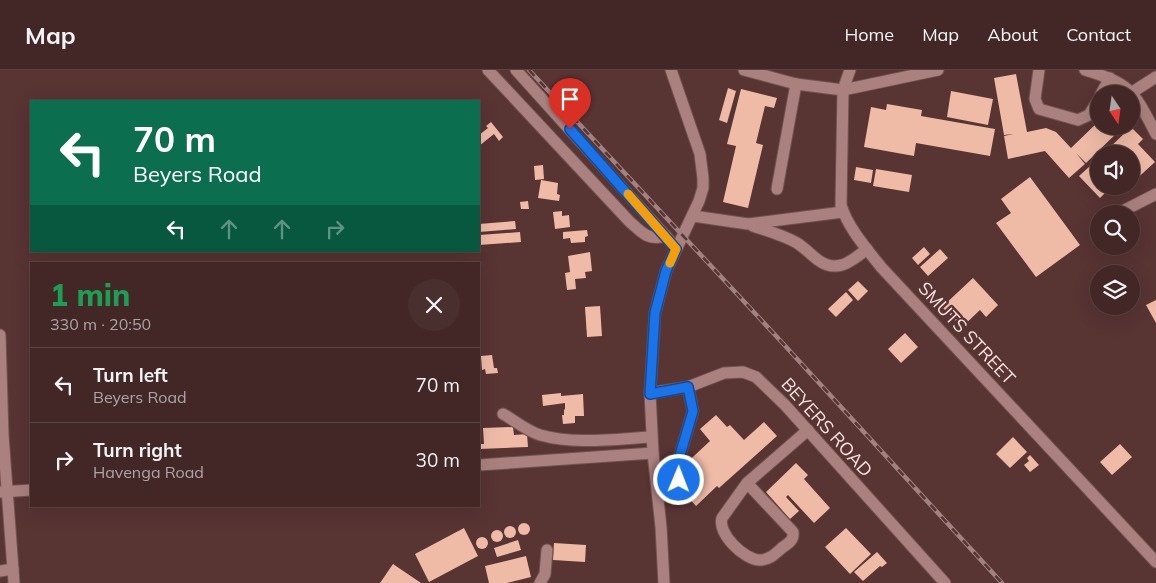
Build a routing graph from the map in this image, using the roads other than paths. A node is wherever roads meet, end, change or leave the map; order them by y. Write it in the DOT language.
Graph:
graph roads {
  1 [pos="488,70"];
  2 [pos="516,70"];
  3 [pos="671,70"];
  4 [pos="744,70"];
  5 [pos="850,70"];
  6 [pos="937,70"];
  7 [pos="1039,70"];
  8 [pos="1085,70"];
  9 [pos="1156,77"];
  10 [pos="1110,78"];
  11 [pos="796,84"];
  12 [pos="1106,85"];
  13 [pos="1121,85"];
  14 [pos="1140,87"];
  15 [pos="843,90"];
  16 [pos="1140,105"];
  17 [pos="1090,113"];
  18 [pos="1156,134"];
  19 [pos="777,189"];
  20 [pos="1156,194"];
  21 [pos="1135,205"];
  22 [pos="843,212"];
  23 [pos="693,216"];
  24 [pos="748,224"];
  25 [pos="666,236"];
  26 [pos="676,249"];
  27 [pos="867,249"];
  28 [pos="0,335"];
  29 [pos="688,387"];
  30 [pos="650,394"];
  31 [pos="503,414"];
  32 [pos="808,430"];
  33 [pos="1,435"];
  34 [pos="651,437"];
  35 [pos="653,453"];
  36 [pos="480,465"];
  37 [pos="747,483"];
  38 [pos="30,490"];
  39 [pos="4,492"];
  40 [pos="679,493"];
  41 [pos="546,550"];
  42 [pos="1156,562"];
  43 [pos="12,569"];
  44 [pos="0,571"];
  45 [pos="14,583"];
  46 [pos="540,583"];
  47 [pos="664,583"];
  48 [pos="945,583"];
  1 -- 25 [label="street"];
  2 -- 25 [label="street"];
  3 -- 23 [label="street"];
  4 -- 11 [label="street"];
  5 -- 15 [label="street, SMUTS STREET"];
  6 -- 15 [label="street"];
  7 -- 17 [label="street"];
  8 -- 10 [label="street"];
  9 -- 14 [label="street"];
  10 -- 12 [label="street"];
  10 -- 13 [label="street"];
  11 -- 15 [label="street"];
  11 -- 19 [label="street"];
  15 -- 22 [label="street, SMUTS STREET"];
  16 -- 18 [label="street"];
  20 -- 21 [label="street"];
  22 -- 24 [label="street"];
  22 -- 27 [label="street, SMUTS STREET"];
  23 -- 24 [label="street"];
  23 -- 26 [label="street"];
  24 -- 27 [label="street"];
  25 -- 26 [label="street"];
  26 -- 30 [label="street"];
  27 -- 42 [label="street, SMUTS STREET"];
  28 -- 33 [label="street"];
  29 -- 30 [label="street, BEYERS ROAD"];
  29 -- 32 [label="street, BEYERS ROAD"];
  29 -- 40 [label="street"];
  30 -- 34 [label="street"];
  31 -- 34 [label="street"];
  32 -- 37 [label="street"];
  32 -- 48 [label="street, BEYERS ROAD"];
  33 -- 39 [label="street"];
  34 -- 35 [label="street"];
  35 -- 36 [label="street"];
  35 -- 47 [label="street"];
  37 -- 37 [label="street"];
  38 -- 39 [label="street"];
  39 -- 43 [label="street"];
  41 -- 46 [label="street"];
  43 -- 44 [label="street"];
  43 -- 45 [label="street"];
}
